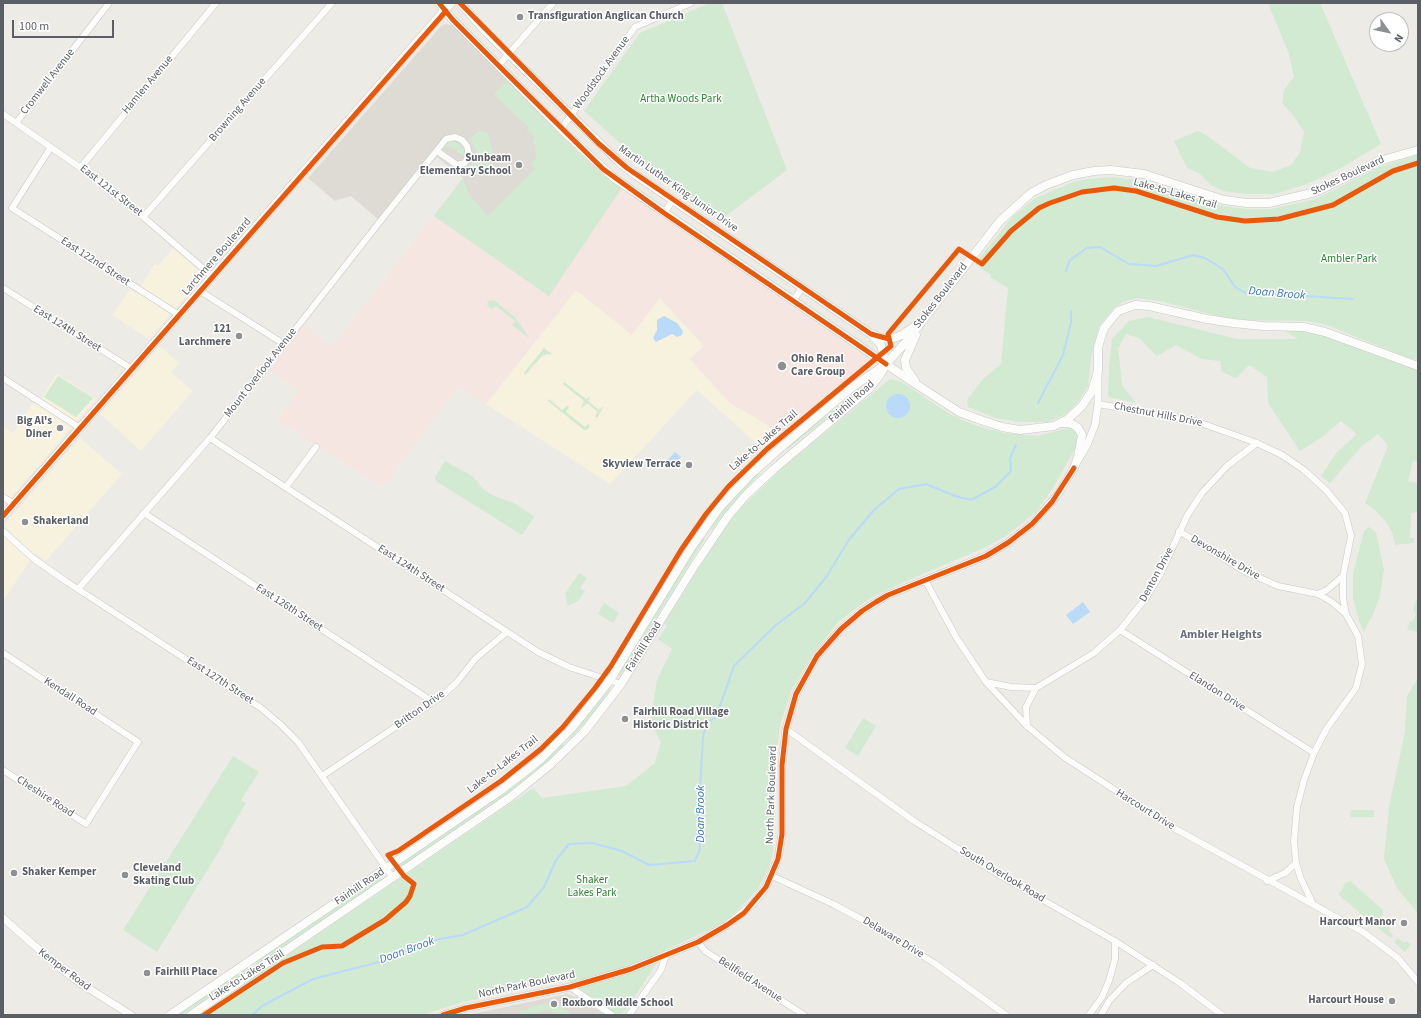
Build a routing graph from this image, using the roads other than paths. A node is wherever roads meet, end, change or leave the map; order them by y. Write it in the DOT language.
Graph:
graph roads {
  1 [pos="109,3"];
  2 [pos="216,3"];
  3 [pos="332,3"];
  4 [pos="439,3"];
  5 [pos="452,3"];
  6 [pos="460,3"];
  7 [pos="553,3"];
  8 [pos="691,3"];
  9 [pos="446,11"];
  10 [pos="508,53"];
  11 [pos="498,66"];
  12 [pos="3,114"];
  13 [pos="571,116"];
  14 [pos="16,123"];
  15 [pos="561,129"];
  16 [pos="51,147"];
  17 [pos="1418,150"];
  18 [pos="437,151"];
  19 [pos="81,167"];
  20 [pos="673,200"];
  21 [pos="664,213"];
  22 [pos="144,216"];
  23 [pos="213,276"];
  24 [pos="3,288"];
  25 [pos="802,288"];
  26 [pos="200,290"];
  27 [pos="793,301"];
  28 [pos="179,315"];
  29 [pos="923,319"];
  30 [pos="871,334"];
  31 [pos="284,344"];
  32 [pos="886,364"];
  33 [pos="1418,366"];
  34 [pos="132,369"];
  35 [pos="1098,371"];
  36 [pos="3,378"];
  37 [pos="920,387"];
  38 [pos="1098,404"];
  39 [pos="1062,423"];
  40 [pos="80,428"];
  41 [pos="210,438"];
  42 [pos="1257,443"];
  43 [pos="316,447"];
  44 [pos="780,448"];
  45 [pos="788,457"];
  46 [pos="762,464"];
  47 [pos="1074,468"];
  48 [pos="770,473"];
  49 [pos="286,487"];
  50 [pos="3,497"];
  51 [pos="14,504"];
  52 [pos="144,513"];
  53 [pos="3,516"];
  54 [pos="3,531"];
  55 [pos="702,531"];
  56 [pos="1179,531"];
  57 [pos="712,538"];
  58 [pos="1343,576"];
  59 [pos="925,580"];
  60 [pos="78,589"];
  61 [pos="1318,594"];
  62 [pos="1346,614"];
  63 [pos="1120,630"];
  64 [pos="507,632"];
  65 [pos="3,653"];
  66 [pos="610,680"];
  67 [pos="986,682"];
  68 [pos="621,684"];
  69 [pos="1036,688"];
  70 [pos="433,702"];
  71 [pos="1027,726"];
  72 [pos="786,729"];
  73 [pos="563,738"];
  74 [pos="571,745"];
  75 [pos="1314,753"];
  76 [pos="3,770"];
  77 [pos="322,776"];
  78 [pos="86,824"];
  79 [pos="1296,863"];
  80 [pos="387,869"];
  81 [pos="772,876"];
  82 [pos="393,878"];
  83 [pos="1267,881"];
  84 [pos="1313,904"];
  85 [pos="3,918"];
  86 [pos="1115,941"];
  87 [pos="698,942"];
  88 [pos="666,955"];
  89 [pos="251,961"];
  90 [pos="1153,965"];
  91 [pos="258,970"];
  92 [pos="1418,982"];
  93 [pos="570,987"];
  94 [pos="131,1015"];
  95 [pos="170,1015"];
  96 [pos="191,1015"];
  97 [pos="443,1015"];
  98 [pos="612,1015"];
  99 [pos="629,1015"];
  100 [pos="804,1015"];
  101 [pos="1006,1015"];
  102 [pos="1089,1015"];
  103 [pos="1101,1015"];
  104 [pos="1222,1015"];
  1 -- 14 [label="street, Cromwell Avenue"];
  2 -- 19 [label="street, Hamlen Avenue"];
  3 -- 22 [label="street, Browning Avenue"];
  4 -- 9 [label="main road"];
  5 -- 9 [label="main road, Larchmere Boulevard"];
  6 -- 10 [label="main road, Martin Luther King Junior Drive"];
  7 -- 10 [label="street"];
  8 -- 13 [label="street, Woodstock Avenue"];
  9 -- 11 [label="main road"];
  9 -- 23 [label="main road, Larchmere Boulevard"];
  10 -- 11 [label="street"];
  10 -- 13 [label="main road, Martin Luther King Junior Drive"];
  11 -- 15 [label="main road"];
  12 -- 14 [label="street, East 121st Street"];
  13 -- 15 [label="street, Woodstock Avenue"];
  13 -- 20 [label="main road, Martin Luther King Junior Drive"];
  14 -- 16 [label="street, East 121st Street"];
  15 -- 21 [label="main road"];
  16 -- 19 [label="street, East 121st Street"];
  16 -- 28 [label="street, East 122nd Street"];
  17 -- 29 [label="main road, Stokes Boulevard"];
  18 -- 18 [label="street, Mount Overlook Avenue"];
  18 -- 31 [label="street, Mount Overlook Avenue"];
  19 -- 22 [label="street, East 121st Street"];
  20 -- 21 [label="street"];
  20 -- 25 [label="main road, Martin Luther King Junior Drive"];
  21 -- 27 [label="main road"];
  22 -- 23 [label="street, East 121st Street"];
  23 -- 26 [label="main road, Larchmere Boulevard"];
  24 -- 34 [label="street, East 124th Street"];
  25 -- 27 [label="street"];
  25 -- 30 [label="main road, Martin Luther King Junior Drive"];
  26 -- 28 [label="main road, Larchmere Boulevard"];
  26 -- 31 [label="street"];
  27 -- 32 [label="main road"];
  28 -- 34 [label="main road, Larchmere Boulevard"];
  29 -- 30 [label="main road"];
  29 -- 32 [label="main road, Stokes Boulevard"];
  29 -- 37 [label="main road"];
  30 -- 32 [label="main road, Martin Luther King Junior Drive"];
  31 -- 41 [label="street, Mount Overlook Avenue"];
  32 -- 37 [label="main road"];
  32 -- 44 [label="main road, Fairhill Road"];
  32 -- 45 [label="main road, Fairhill Road"];
  33 -- 35 [label="main road"];
  34 -- 40 [label="main road, Larchmere Boulevard"];
  35 -- 38 [label="street, North Park Boulevard"];
  35 -- 39 [label="main road"];
  36 -- 40 [label="street"];
  37 -- 39 [label="main road"];
  38 -- 42 [label="street, Chestnut Hills Drive"];
  38 -- 47 [label="street, North Park Boulevard"];
  39 -- 47 [label="main road"];
  40 -- 51 [label="main road, Larchmere Boulevard"];
  41 -- 49 [label="street, East 124th Street"];
  41 -- 52 [label="street, Mount Overlook Avenue"];
  42 -- 56 [label="street, Denton Drive"];
  42 -- 58 [label="street, Chestnut Hills Drive"];
  43 -- 49 [label="street"];
  44 -- 45 [label="main road"];
  44 -- 46 [label="main road, Fairhill Road"];
  45 -- 48 [label="main road, Fairhill Road"];
  46 -- 48 [label="main road"];
  46 -- 55 [label="main road, Fairhill Road"];
  47 -- 59 [label="street, North Park Boulevard"];
  48 -- 57 [label="main road, Fairhill Road"];
  49 -- 64 [label="street, East 124th Street"];
  50 -- 51 [label="street"];
  51 -- 53 [label="main road, Larchmere Boulevard"];
  52 -- 60 [label="street, Mount Overlook Avenue"];
  52 -- 70 [label="street, East 126th Street"];
  54 -- 60 [label="street, East 127th Street"];
  55 -- 57 [label="main road"];
  55 -- 66 [label="main road, Fairhill Road"];
  56 -- 61 [label="street, Devonshire Drive"];
  56 -- 63 [label="street, Denton Drive"];
  57 -- 68 [label="main road, Fairhill Road"];
  58 -- 61 [label="street"];
  58 -- 62 [label="street, Chestnut Hills Drive"];
  59 -- 67 [label="street, Harcourt Drive"];
  59 -- 72 [label="street, North Park Boulevard"];
  60 -- 77 [label="street, East 127th Street"];
  61 -- 62 [label="street, Devonshire Drive"];
  62 -- 75 [label="street, Chestnut Hills Drive"];
  63 -- 69 [label="street, Denton Drive"];
  63 -- 75 [label="street, Elandon Drive"];
  64 -- 66 [label="street, East 124th Street"];
  64 -- 70 [label="street, Britton Drive"];
  65 -- 78 [label="street, Kendall Road"];
  66 -- 68 [label="street, East 124th Street"];
  66 -- 73 [label="main road, Fairhill Road"];
  67 -- 69 [label="street"];
  67 -- 71 [label="street, Harcourt Drive"];
  68 -- 74 [label="main road, Fairhill Road"];
  69 -- 71 [label="street"];
  70 -- 77 [label="street, Britton Drive"];
  71 -- 83 [label="street, Harcourt Drive"];
  72 -- 81 [label="street, North Park Boulevard"];
  72 -- 86 [label="street, South Overlook Road"];
  73 -- 74 [label="main road"];
  73 -- 80 [label="main road, Fairhill Road"];
  74 -- 82 [label="main road, Fairhill Road"];
  75 -- 79 [label="street, Chestnut Hills Drive"];
  76 -- 78 [label="street, Cheshire Road"];
  77 -- 80 [label="street, East 127th Street"];
  79 -- 83 [label="street"];
  79 -- 84 [label="street, Chestnut Hills Drive"];
  80 -- 82 [label="street, East 127th Street"];
  80 -- 89 [label="main road, Fairhill Road"];
  81 -- 87 [label="street, North Park Boulevard"];
  81 -- 101 [label="street, Delaware Drive"];
  82 -- 91 [label="main road, Fairhill Road"];
  83 -- 84 [label="street, Harcourt Drive"];
  84 -- 92 [label="street, Harcourt Drive"];
  85 -- 94 [label="street, Kemper Road"];
  86 -- 90 [label="street, South Overlook Road"];
  86 -- 102 [label="street"];
  87 -- 88 [label="street, North Park Boulevard"];
  87 -- 100 [label="street, Bellfield Avenue"];
  88 -- 93 [label="street, North Park Boulevard"];
  88 -- 99 [label="street"];
  89 -- 91 [label="main road"];
  89 -- 95 [label="main road, Fairhill Road"];
  90 -- 103 [label="street"];
  90 -- 104 [label="street, South Overlook Road"];
  91 -- 96 [label="main road, Fairhill Road"];
  93 -- 97 [label="street, North Park Boulevard"];
  93 -- 98 [label="street"];
}
